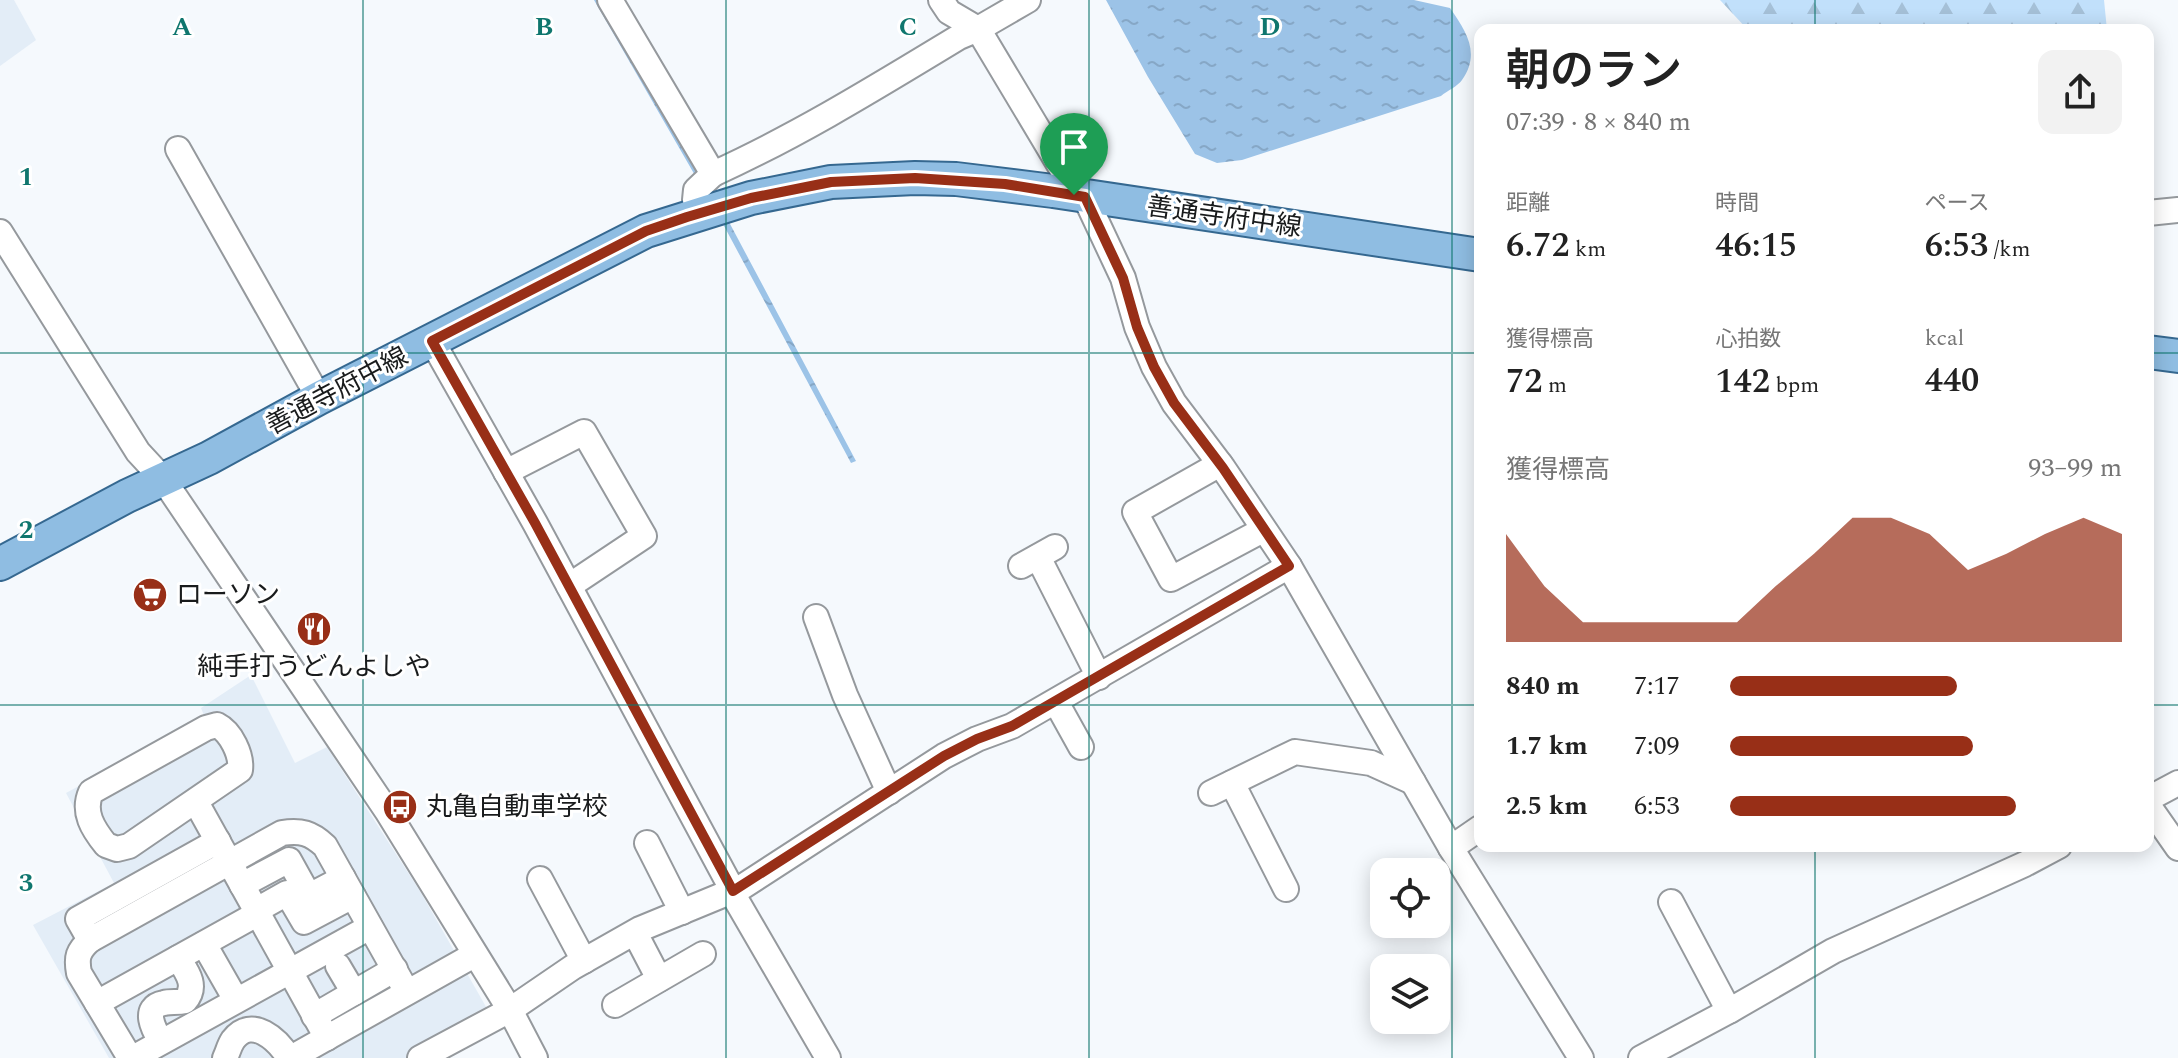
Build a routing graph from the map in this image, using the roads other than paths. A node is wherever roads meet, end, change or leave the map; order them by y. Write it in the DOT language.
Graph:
graph roads {
  1 [pos="610,0"];
  2 [pos="941,0"];
  3 [pos="1028,0"];
  4 [pos="978,29"];
  5 [pos="178,149"];
  6 [pos="713,174"];
  7 [pos="1080,196"];
  8 [pos="2178,210"];
  9 [pos="2154,212"];
  10 [pos="699,213"];
  11 [pos="0,232"];
  12 [pos="1474,254"];
  13 [pos="432,341"];
  14 [pos="2154,353"];
  15 [pos="2178,356"];
  16 [pos="319,398"];
  17 [pos="1220,464"];
  18 [pos="506,472"];
  19 [pos="163,479"];
  20 [pos="1263,530"];
  21 [pos="1038,557"];
  22 [pos="0,564"];
  23 [pos="1289,566"];
  24 [pos="569,586"];
  25 [pos="816,617"];
  26 [pos="1099,677"];
  27 [pos="1056,702"];
  28 [pos="1081,747"];
  29 [pos="1413,782"];
  30 [pos="2178,783"];
  31 [pos="889,792"];
  32 [pos="2154,796"];
  33 [pos="196,802"];
  34 [pos="2154,814"];
  35 [pos="1474,832"];
  36 [pos="218,841"];
  37 [pos="647,843"];
  38 [pos="1451,848"];
  39 [pos="2178,848"];
  40 [pos="2048,852"];
  41 [pos="230,862"];
  42 [pos="540,879"];
  43 [pos="242,885"];
  44 [pos="348,887"];
  45 [pos="1286,889"];
  46 [pos="732,891"];
  47 [pos="1671,902"];
  48 [pos="256,912"];
  49 [pos="682,912"];
  50 [pos="370,927"];
  51 [pos="635,933"];
  52 [pos="90,940"];
  53 [pos="204,944"];
  54 [pos="703,954"];
  55 [pos="474,955"];
  56 [pos="178,958"];
  57 [pos="584,961"];
  58 [pos="338,966"];
  59 [pos="395,969"];
  60 [pos="290,972"];
  61 [pos="659,979"];
  62 [pos="407,992"];
  63 [pos="354,993"];
  64 [pos="236,1000"];
  65 [pos="97,1003"];
  66 [pos="615,1005"];
  67 [pos="510,1010"];
  68 [pos="1729,1011"];
  69 [pos="314,1016"];
  70 [pos="327,1038"];
  71 [pos="169,1047"];
  72 [pos="132,1058"];
  73 [pos="225,1058"];
  74 [pos="290,1058"];
  75 [pos="420,1058"];
  76 [pos="535,1058"];
  77 [pos="828,1058"];
  78 [pos="1581,1058"];
  79 [pos="1641,1058"];
  1 -- 6 [label="street"];
  2 -- 4 [label="street"];
  3 -- 4 [label="street"];
  4 -- 6 [label="street"];
  4 -- 7 [label="street"];
  5 -- 16 [label="street"];
  6 -- 10 [label="street"];
  7 -- 10 [label="main road, 善通寺府中線"];
  7 -- 12 [label="main road, 善通寺府中線"];
  7 -- 17 [label="street"];
  8 -- 9 [label="street"];
  10 -- 13 [label="main road, 善通寺府中線"];
  11 -- 19 [label="street"];
  13 -- 16 [label="main road, 善通寺府中線"];
  13 -- 18 [label="street"];
  14 -- 15 [label="main road"];
  16 -- 19 [label="main road, 善通寺府中線"];
  17 -- 20 [label="street"];
  17 -- 20 [label="street"];
  18 -- 24 [label="street"];
  18 -- 24 [label="street"];
  19 -- 22 [label="main road, 善通寺府中線"];
  19 -- 55 [label="street"];
  20 -- 23 [label="street"];
  21 -- 26 [label="street"];
  23 -- 26 [label="street"];
  23 -- 29 [label="street"];
  24 -- 46 [label="street"];
  25 -- 31 [label="street"];
  26 -- 27 [label="street"];
  27 -- 28 [label="street"];
  27 -- 31 [label="street"];
  29 -- 38 [label="street"];
  29 -- 45 [label="street"];
  30 -- 32 [label="street"];
  31 -- 46 [label="street"];
  33 -- 33 [label="street"];
  33 -- 36 [label="street"];
  34 -- 39 [label="street"];
  35 -- 38 [label="street"];
  36 -- 41 [label="street"];
  36 -- 52 [label="street"];
  37 -- 49 [label="street"];
  38 -- 78 [label="street"];
  40 -- 68 [label="street"];
  41 -- 43 [label="street"];
  41 -- 44 [label="street"];
  41 -- 52 [label="street"];
  42 -- 57 [label="street"];
  43 -- 44 [label="street"];
  43 -- 48 [label="street"];
  44 -- 48 [label="street"];
  44 -- 50 [label="street"];
  46 -- 49 [label="street"];
  46 -- 77 [label="street"];
  47 -- 68 [label="street"];
  48 -- 53 [label="street"];
  48 -- 60 [label="street"];
  49 -- 51 [label="street"];
  50 -- 59 [label="street"];
  50 -- 60 [label="street"];
  51 -- 57 [label="street"];
  51 -- 61 [label="street"];
  52 -- 65 [label="street"];
  53 -- 56 [label="street"];
  53 -- 64 [label="street"];
  54 -- 61 [label="street"];
  55 -- 62 [label="street"];
  55 -- 67 [label="street"];
  56 -- 65 [label="street"];
  56 -- 71 [label="street"];
  57 -- 67 [label="street"];
  58 -- 63 [label="street"];
  59 -- 62 [label="street"];
  59 -- 63 [label="street"];
  60 -- 64 [label="street"];
  60 -- 69 [label="street"];
  61 -- 66 [label="street"];
  62 -- 70 [label="street"];
  63 -- 69 [label="street"];
  64 -- 71 [label="street"];
  65 -- 72 [label="street"];
  67 -- 75 [label="street"];
  67 -- 76 [label="street"];
  68 -- 79 [label="street"];
  69 -- 70 [label="street"];
  70 -- 74 [label="street"];
  71 -- 72 [label="street"];
  73 -- 74 [label="street"];
}
